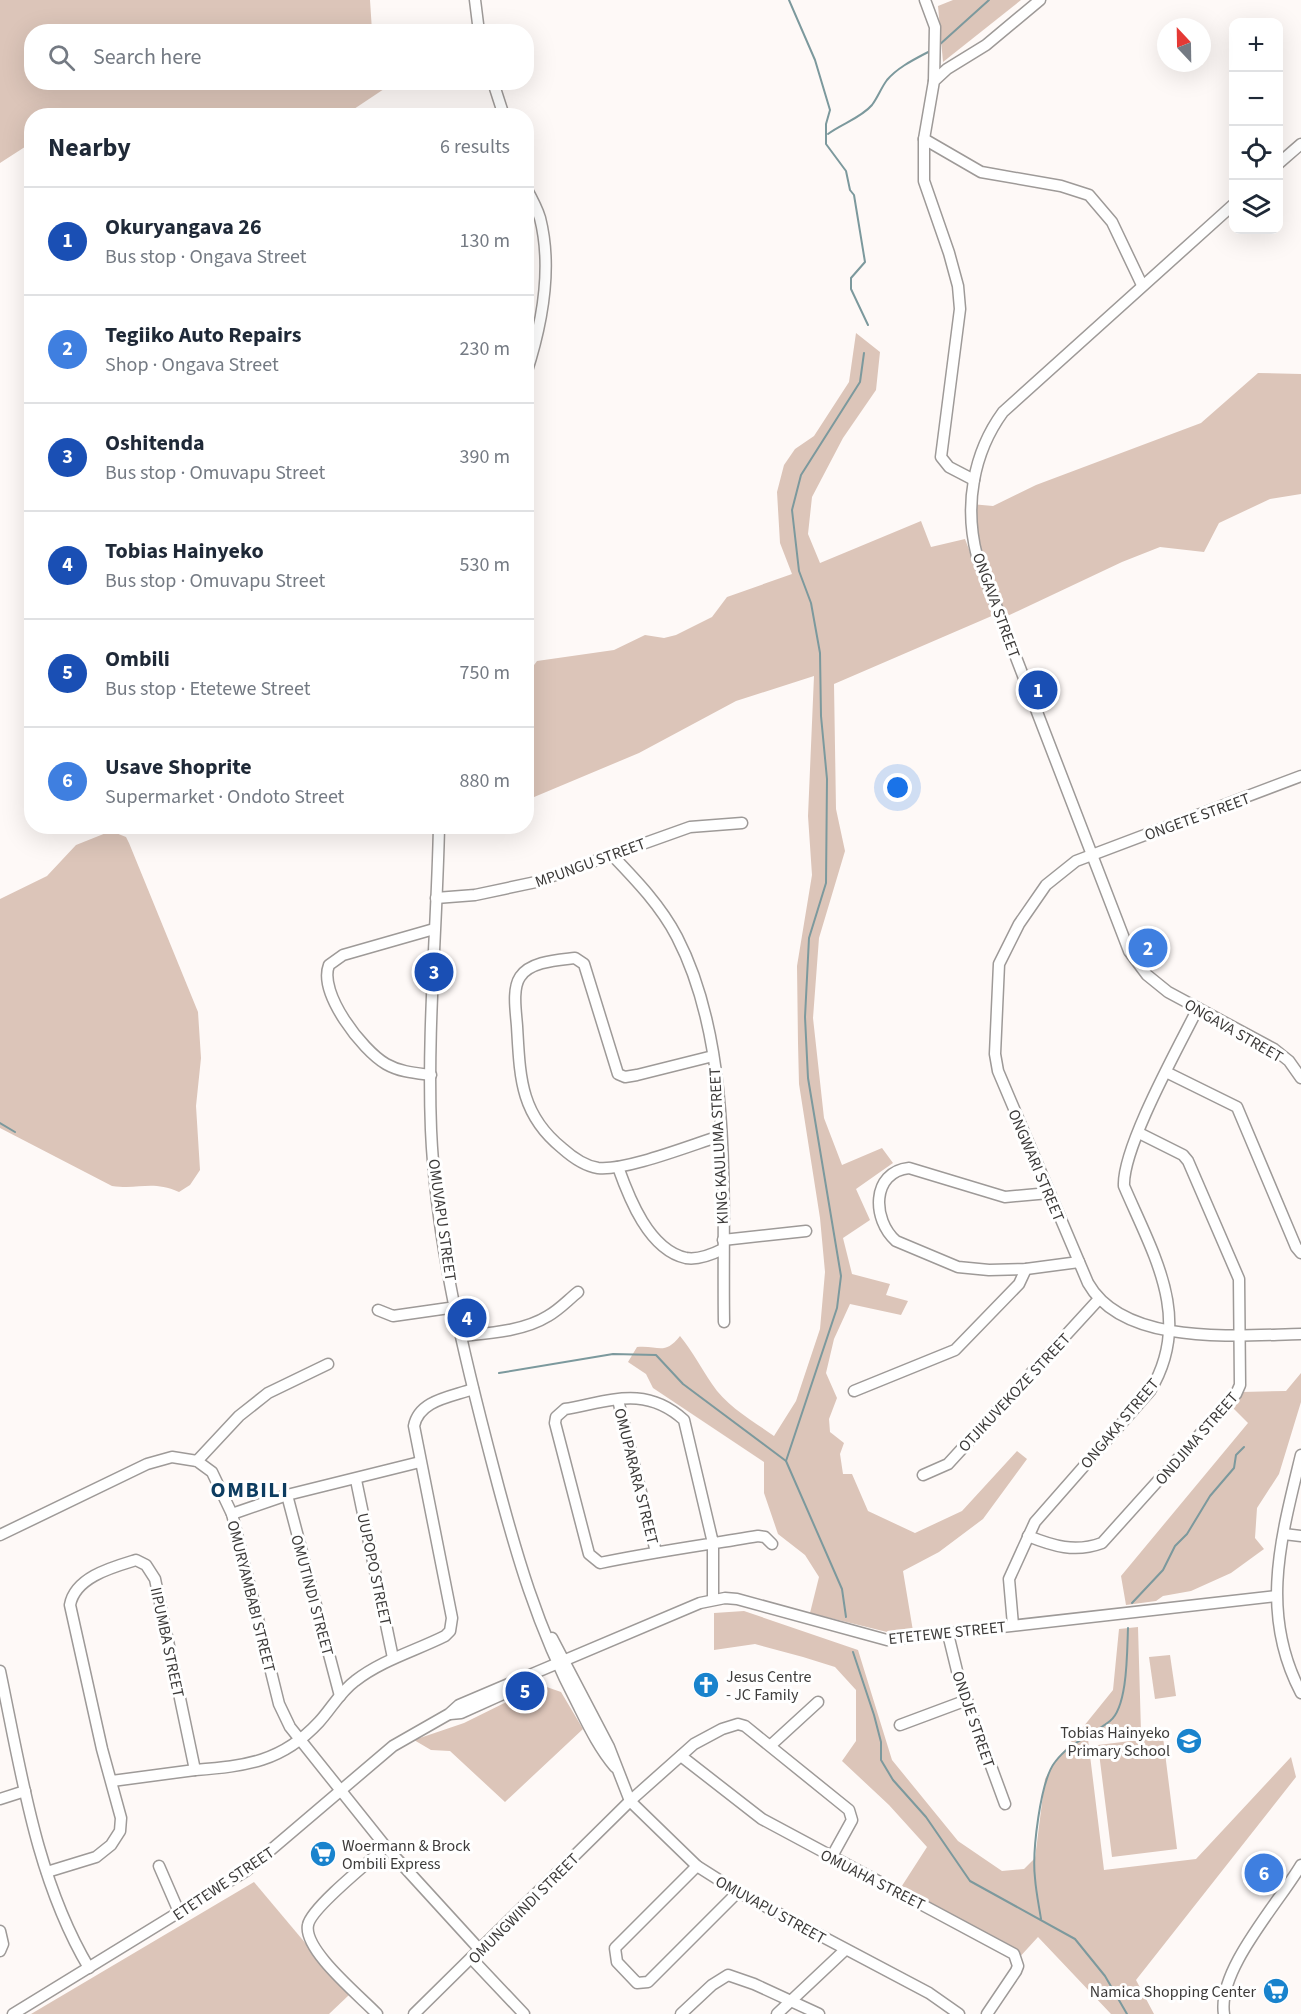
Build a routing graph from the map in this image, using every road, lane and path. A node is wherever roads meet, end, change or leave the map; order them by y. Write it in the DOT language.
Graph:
graph roads {
  1 [pos="475,0"];
  2 [pos="926,0"];
  3 [pos="1040,0"];
  4 [pos="478,24"];
  5 [pos="934,81"];
  6 [pos="496,90"];
  7 [pos="501,108"];
  8 [pos="924,139"];
  9 [pos="1301,144"];
  10 [pos="1283,160"];
  11 [pos="534,205"];
  12 [pos="1229,208"];
  13 [pos="1142,285"];
  14 [pos="534,349"];
  15 [pos="974,480"];
  16 [pos="1301,776"];
  17 [pos="742,823"];
  18 [pos="439,834"];
  19 [pos="1092,854"];
  20 [pos="612,855"];
  21 [pos="436,898"];
  22 [pos="434,929"];
  23 [pos="1198,1008"];
  24 [pos="713,1056"];
  25 [pos="1166,1072"];
  26 [pos="431,1075"];
  27 [pos="1301,1078"];
  28 [pos="1138,1133"];
  29 [pos="720,1136"];
  30 [pos="618,1167"];
  31 [pos="1049,1192"];
  32 [pos="806,1231"];
  33 [pos="723,1245"];
  34 [pos="1301,1253"];
  35 [pos="1079,1262"];
  36 [pos="1026,1269"];
  37 [pos="578,1292"];
  38 [pos="1099,1299"];
  39 [pos="456,1307"];
  40 [pos="378,1310"];
  41 [pos="724,1322"];
  42 [pos="1168,1332"];
  43 [pos="1301,1334"];
  44 [pos="1239,1335"];
  45 [pos="462,1336"];
  46 [pos="328,1364"];
  47 [pos="473,1389"];
  48 [pos="854,1391"];
  49 [pos="618,1400"];
  50 [pos="1301,1457"];
  51 [pos="197,1461"];
  52 [pos="420,1462"];
  53 [pos="923,1475"];
  54 [pos="356,1480"];
  55 [pos="287,1495"];
  56 [pos="232,1514"];
  57 [pos="1284,1534"];
  58 [pos="0,1535"];
  59 [pos="1028,1536"];
  60 [pos="1301,1536"];
  61 [pos="713,1544"];
  62 [pos="771,1544"];
  63 [pos="656,1552"];
  64 [pos="1276,1596"];
  65 [pos="713,1599"];
  66 [pos="1013,1625"];
  67 [pos="948,1634"];
  68 [pos="393,1658"];
  69 [pos="561,1665"];
  70 [pos="0,1671"];
  71 [pos="1301,1692"];
  72 [pos="340,1696"];
  73 [pos="966,1700"];
  74 [pos="818,1702"];
  75 [pos="900,1725"];
  76 [pos="302,1740"];
  77 [pos="771,1745"];
  78 [pos="681,1756"];
  79 [pos="195,1770"];
  80 [pos="112,1781"];
  81 [pos="25,1791"];
  82 [pos="343,1791"];
  83 [pos="0,1799"];
  84 [pos="630,1801"];
  85 [pos="1005,1804"];
  86 [pos="386,1847"];
  87 [pos="831,1858"];
  88 [pos="1301,1865"];
  89 [pos="159,1866"];
  90 [pos="697,1866"];
  91 [pos="47,1872"];
  92 [pos="1296,1883"];
  93 [pos="738,1892"];
  94 [pos="179,1912"];
  95 [pos="0,1931"];
  96 [pos="845,1950"];
  97 [pos="0,1951"];
  98 [pos="481,1951"];
  99 [pos="472,1959"];
  100 [pos="89,1968"];
  101 [pos="791,2001"];
  102 [pos="13,2014"];
  103 [pos="377,2014"];
  104 [pos="414,2014"];
  105 [pos="524,2014"];
  106 [pos="681,2014"];
  107 [pos="777,2014"];
  108 [pos="819,2014"];
  109 [pos="959,2014"];
  110 [pos="987,2014"];
  111 [pos="1224,2014"];
  1 -- 4 [label="street"];
  2 -- 5 [label="street"];
  3 -- 5 [label="street"];
  5 -- 8 [label="street"];
  6 -- 7 [label="street"];
  8 -- 13 [label="street"];
  8 -- 15 [label="street"];
  9 -- 10 [label="street"];
  11 -- 14 [label="street"];
  12 -- 13 [label="street, ONGAVA STREET"];
  13 -- 15 [label="street, ONGAVA STREET"];
  15 -- 19 [label="street, ONGAVA STREET"];
  16 -- 19 [label="street, ONGETE STREET"];
  17 -- 20 [label="street, MPUNGU STREET"];
  18 -- 21 [label="street, OMUVAPU STREET"];
  19 -- 23 [label="street, ONGAVA STREET"];
  19 -- 31 [label="street, ONGWARI STREET"];
  20 -- 21 [label="street, MPUNGU STREET"];
  20 -- 24 [label="street, KING KAULUMA STREET"];
  21 -- 22 [label="street, OMUVAPU STREET"];
  22 -- 26 [label="street, OMUVAPU STREET"];
  22 -- 26 [label="street"];
  23 -- 25 [label="street, ONGAKA STREET"];
  23 -- 27 [label="street, ONGAVA STREET"];
  24 -- 29 [label="street, KING KAULUMA STREET"];
  24 -- 30 [label="street"];
  25 -- 28 [label="street, ONGAKA STREET"];
  25 -- 34 [label="street"];
  26 -- 39 [label="street, OMUVAPU STREET"];
  28 -- 42 [label="street, ONGAKA STREET"];
  28 -- 44 [label="street, ONDJIMA STREET"];
  29 -- 30 [label="street"];
  29 -- 33 [label="street, KING KAULUMA STREET"];
  30 -- 33 [label="street"];
  31 -- 35 [label="street, ONGWARI STREET"];
  31 -- 36 [label="street"];
  32 -- 33 [label="street"];
  33 -- 41 [label="street, KING KAULUMA STREET"];
  35 -- 36 [label="street"];
  35 -- 38 [label="street, ONGWARI STREET"];
  36 -- 48 [label="street"];
  37 -- 45 [label="street"];
  38 -- 42 [label="street"];
  38 -- 53 [label="street, OTJIKUVEKOZE STREET"];
  39 -- 40 [label="street"];
  39 -- 45 [label="street, OMUVAPU STREET"];
  42 -- 44 [label="street"];
  42 -- 59 [label="street, ONGAKA STREET"];
  43 -- 44 [label="street"];
  44 -- 59 [label="street, ONDJIMA STREET"];
  45 -- 47 [label="street, OMUVAPU STREET"];
  46 -- 51 [label="street"];
  47 -- 52 [label="street"];
  47 -- 69 [label="street, OMUVAPU STREET"];
  49 -- 61 [label="street"];
  49 -- 63 [label="street, OMUPARARA STREET"];
  49 -- 63 [label="street"];
  50 -- 57 [label="street"];
  51 -- 56 [label="street, OMURYAMBABI STREET"];
  51 -- 58 [label="street"];
  52 -- 54 [label="street"];
  52 -- 68 [label="street"];
  54 -- 55 [label="street"];
  54 -- 68 [label="street, UUPOPO STREET"];
  55 -- 56 [label="street"];
  55 -- 72 [label="street, OMUTINDI STREET"];
  56 -- 76 [label="street, OMURYAMBABI STREET"];
  57 -- 60 [label="street"];
  57 -- 64 [label="street"];
  59 -- 66 [label="street, ONGAKA STREET"];
  61 -- 62 [label="street"];
  61 -- 63 [label="street"];
  61 -- 65 [label="street"];
  64 -- 66 [label="street, ETETEWE STREET"];
  64 -- 71 [label="street"];
  65 -- 67 [label="street, ETETEWE STREET"];
  65 -- 69 [label="street, ETETEWE STREET"];
  66 -- 67 [label="street, ETETEWE STREET"];
  67 -- 73 [label="street, ONDJE STREET"];
  68 -- 72 [label="street"];
  69 -- 82 [label="street, ETETEWE STREET"];
  69 -- 84 [label="street, OMUVAPU STREET"];
  70 -- 81 [label="street"];
  72 -- 76 [label="street"];
  73 -- 75 [label="street"];
  73 -- 85 [label="street, ONDJE STREET"];
  74 -- 77 [label="street"];
  76 -- 79 [label="street"];
  76 -- 82 [label="street, OMURYAMBABI STREET"];
  77 -- 78 [label="street, OMUNGWINDI STREET"];
  77 -- 87 [label="street"];
  78 -- 84 [label="street, OMUNGWINDI STREET"];
  78 -- 87 [label="street, OMUAHA STREET"];
  79 -- 80 [label="street"];
  79 -- 80 [label="street, IIPUMBA STREET"];
  80 -- 91 [label="street, IIPUMBA STREET"];
  81 -- 83 [label="street"];
  81 -- 91 [label="street"];
  82 -- 86 [label="street, OMURYAMBABI STREET"];
  82 -- 94 [label="street, ETETEWE STREET"];
  84 -- 90 [label="street, OMUVAPU STREET"];
  84 -- 98 [label="street, OMUNGWINDI STREET"];
  86 -- 98 [label="street, OMURYAMBABI STREET"];
  86 -- 103 [label="street"];
  87 -- 110 [label="street, OMUAHA STREET"];
  88 -- 92 [label="street"];
  89 -- 94 [label="street"];
  90 -- 93 [label="street, OMUVAPU STREET"];
  90 -- 93 [label="street"];
  91 -- 100 [label="street"];
  92 -- 111 [label="street"];
  93 -- 96 [label="street, OMUVAPU STREET"];
  94 -- 100 [label="street, ETETEWE STREET"];
  95 -- 97 [label="street"];
  96 -- 101 [label="street"];
  96 -- 109 [label="street, OMUVAPU STREET"];
  98 -- 99 [label="street, OMUNGWINDI STREET"];
  99 -- 104 [label="street, OMUNGWINDI STREET"];
  99 -- 105 [label="street"];
  100 -- 102 [label="street, ETETEWE STREET"];
  101 -- 106 [label="street"];
  101 -- 107 [label="street"];
  101 -- 108 [label="street"];
}
